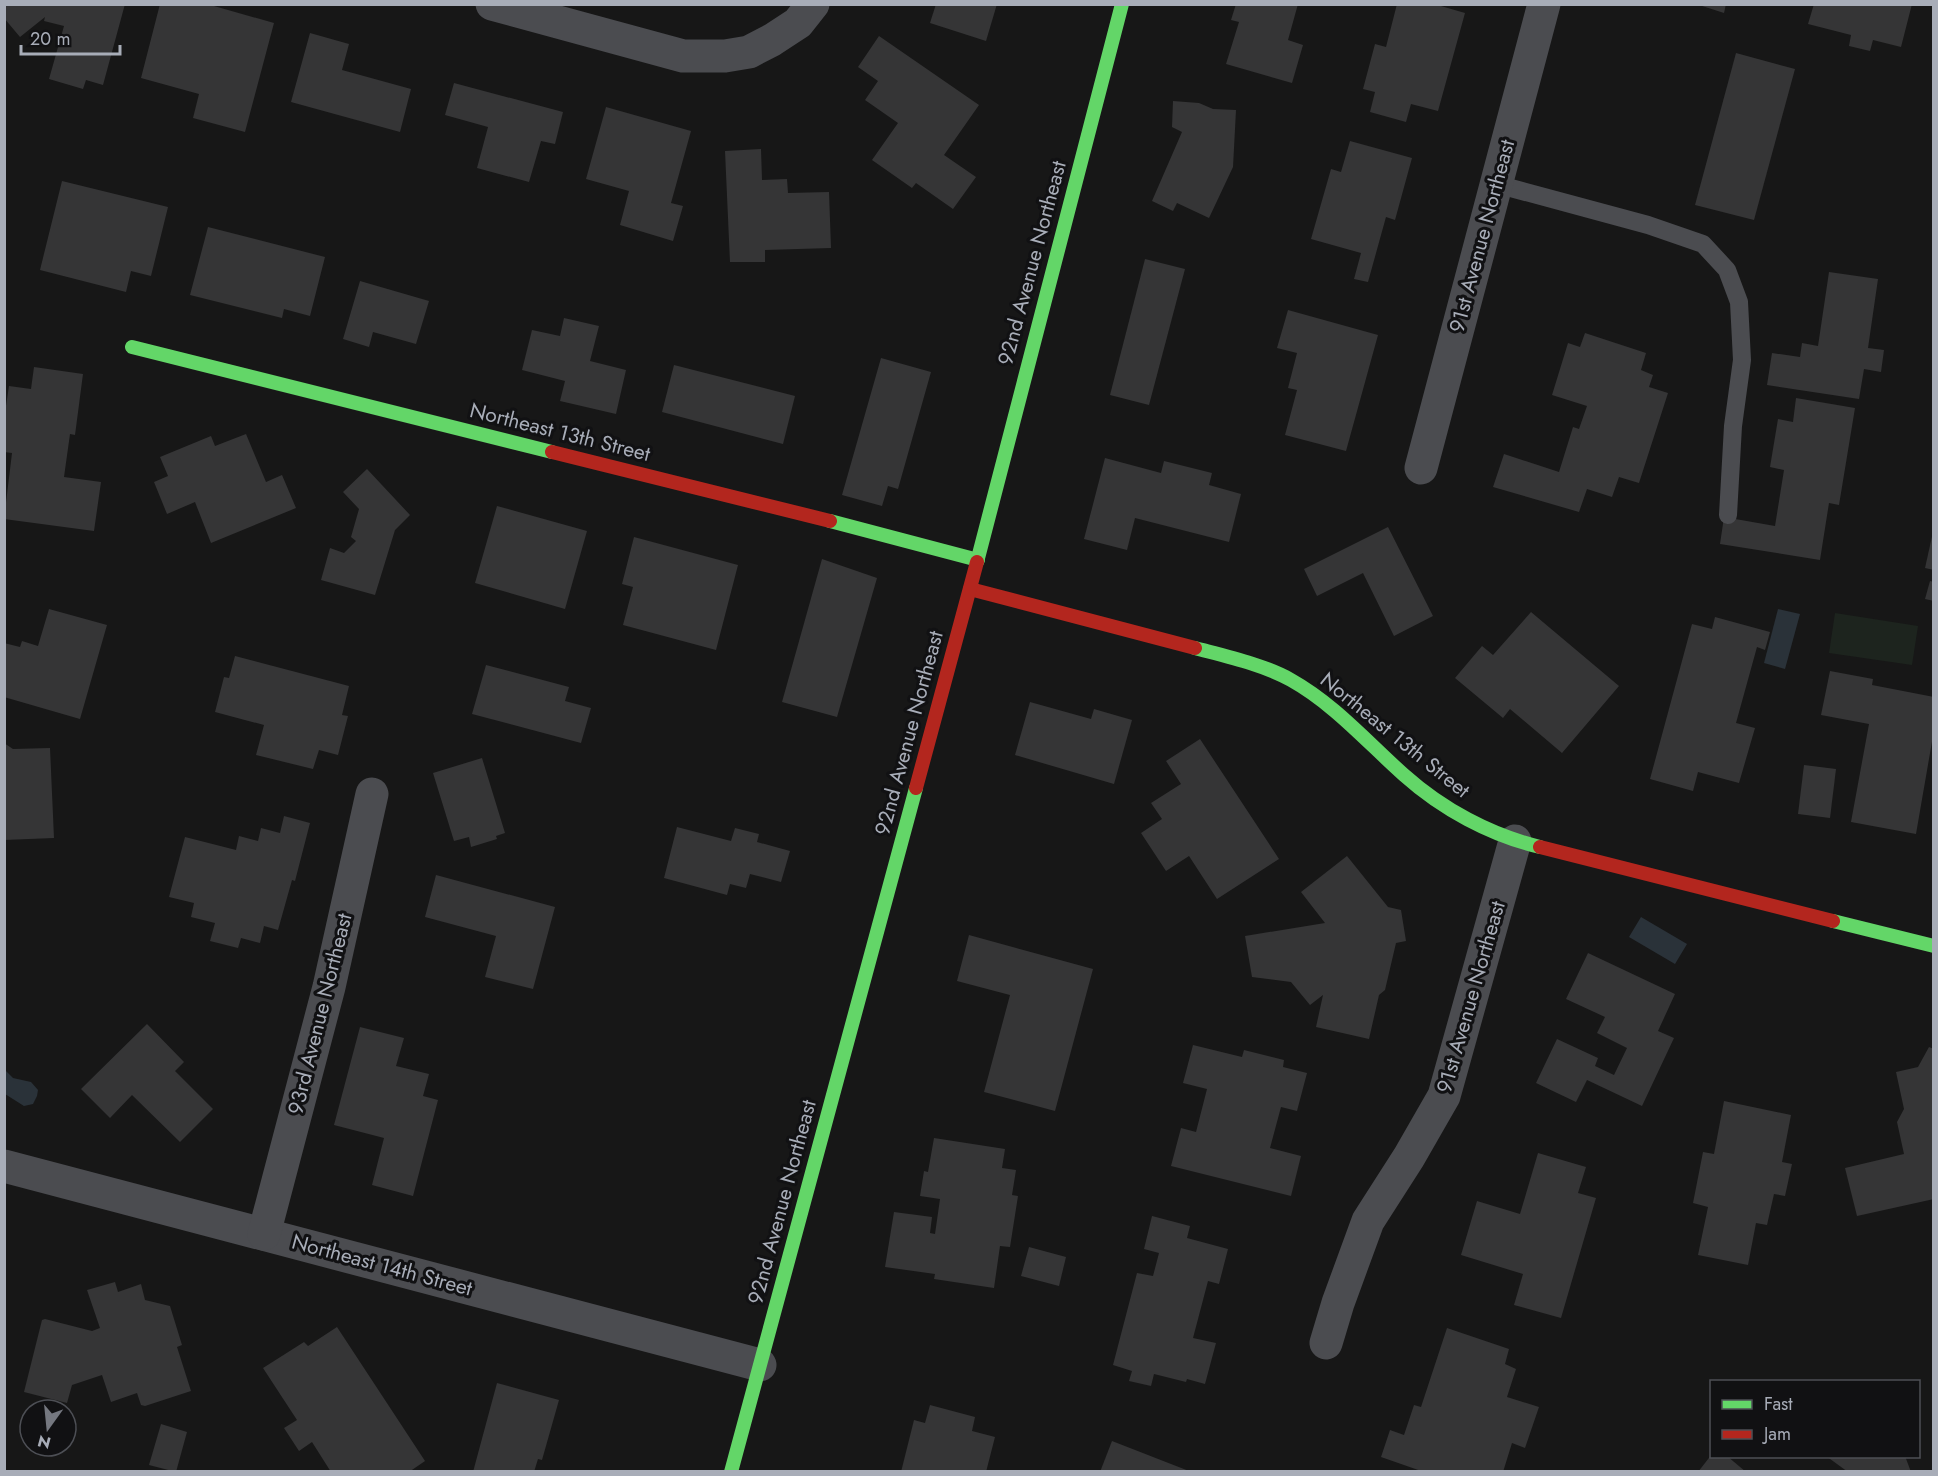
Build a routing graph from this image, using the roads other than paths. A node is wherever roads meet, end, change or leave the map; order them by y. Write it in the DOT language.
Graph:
graph roads {
  1 [pos="492,4"];
  2 [pos="813,4"];
  3 [pos="1122,4"];
  4 [pos="1544,4"];
  5 [pos="1496,184"];
  6 [pos="132,347"];
  7 [pos="1420,468"];
  8 [pos="1728,515"];
  9 [pos="978,560"];
  10 [pos="970,589"];
  11 [pos="372,794"];
  12 [pos="1515,841"];
  13 [pos="1934,946"];
  14 [pos="4,1166"];
  15 [pos="264,1234"];
  16 [pos="1326,1343"];
  17 [pos="760,1365"];
  18 [pos="731,1472"];
  1 -- 2 [label="street"];
  3 -- 9 [label="street, 92nd Avenue Northeast"];
  4 -- 5 [label="street, 91st Avenue Northeast"];
  5 -- 7 [label="street, 91st Avenue Northeast"];
  5 -- 8 [label="lane"];
  6 -- 9 [label="street, Northeast 13th Street"];
  9 -- 10 [label="street, 92nd Avenue Northeast"];
  10 -- 12 [label="street, Northeast 13th Street"];
  10 -- 17 [label="street, 92nd Avenue Northeast"];
  11 -- 15 [label="street, 93rd Avenue Northeast"];
  12 -- 13 [label="street, Northeast 13th Street"];
  12 -- 16 [label="street, 91st Avenue Northeast"];
  14 -- 15 [label="street, Northeast 14th Street"];
  15 -- 17 [label="street, Northeast 14th Street"];
  17 -- 18 [label="street, 92nd Avenue Northeast"];
}
